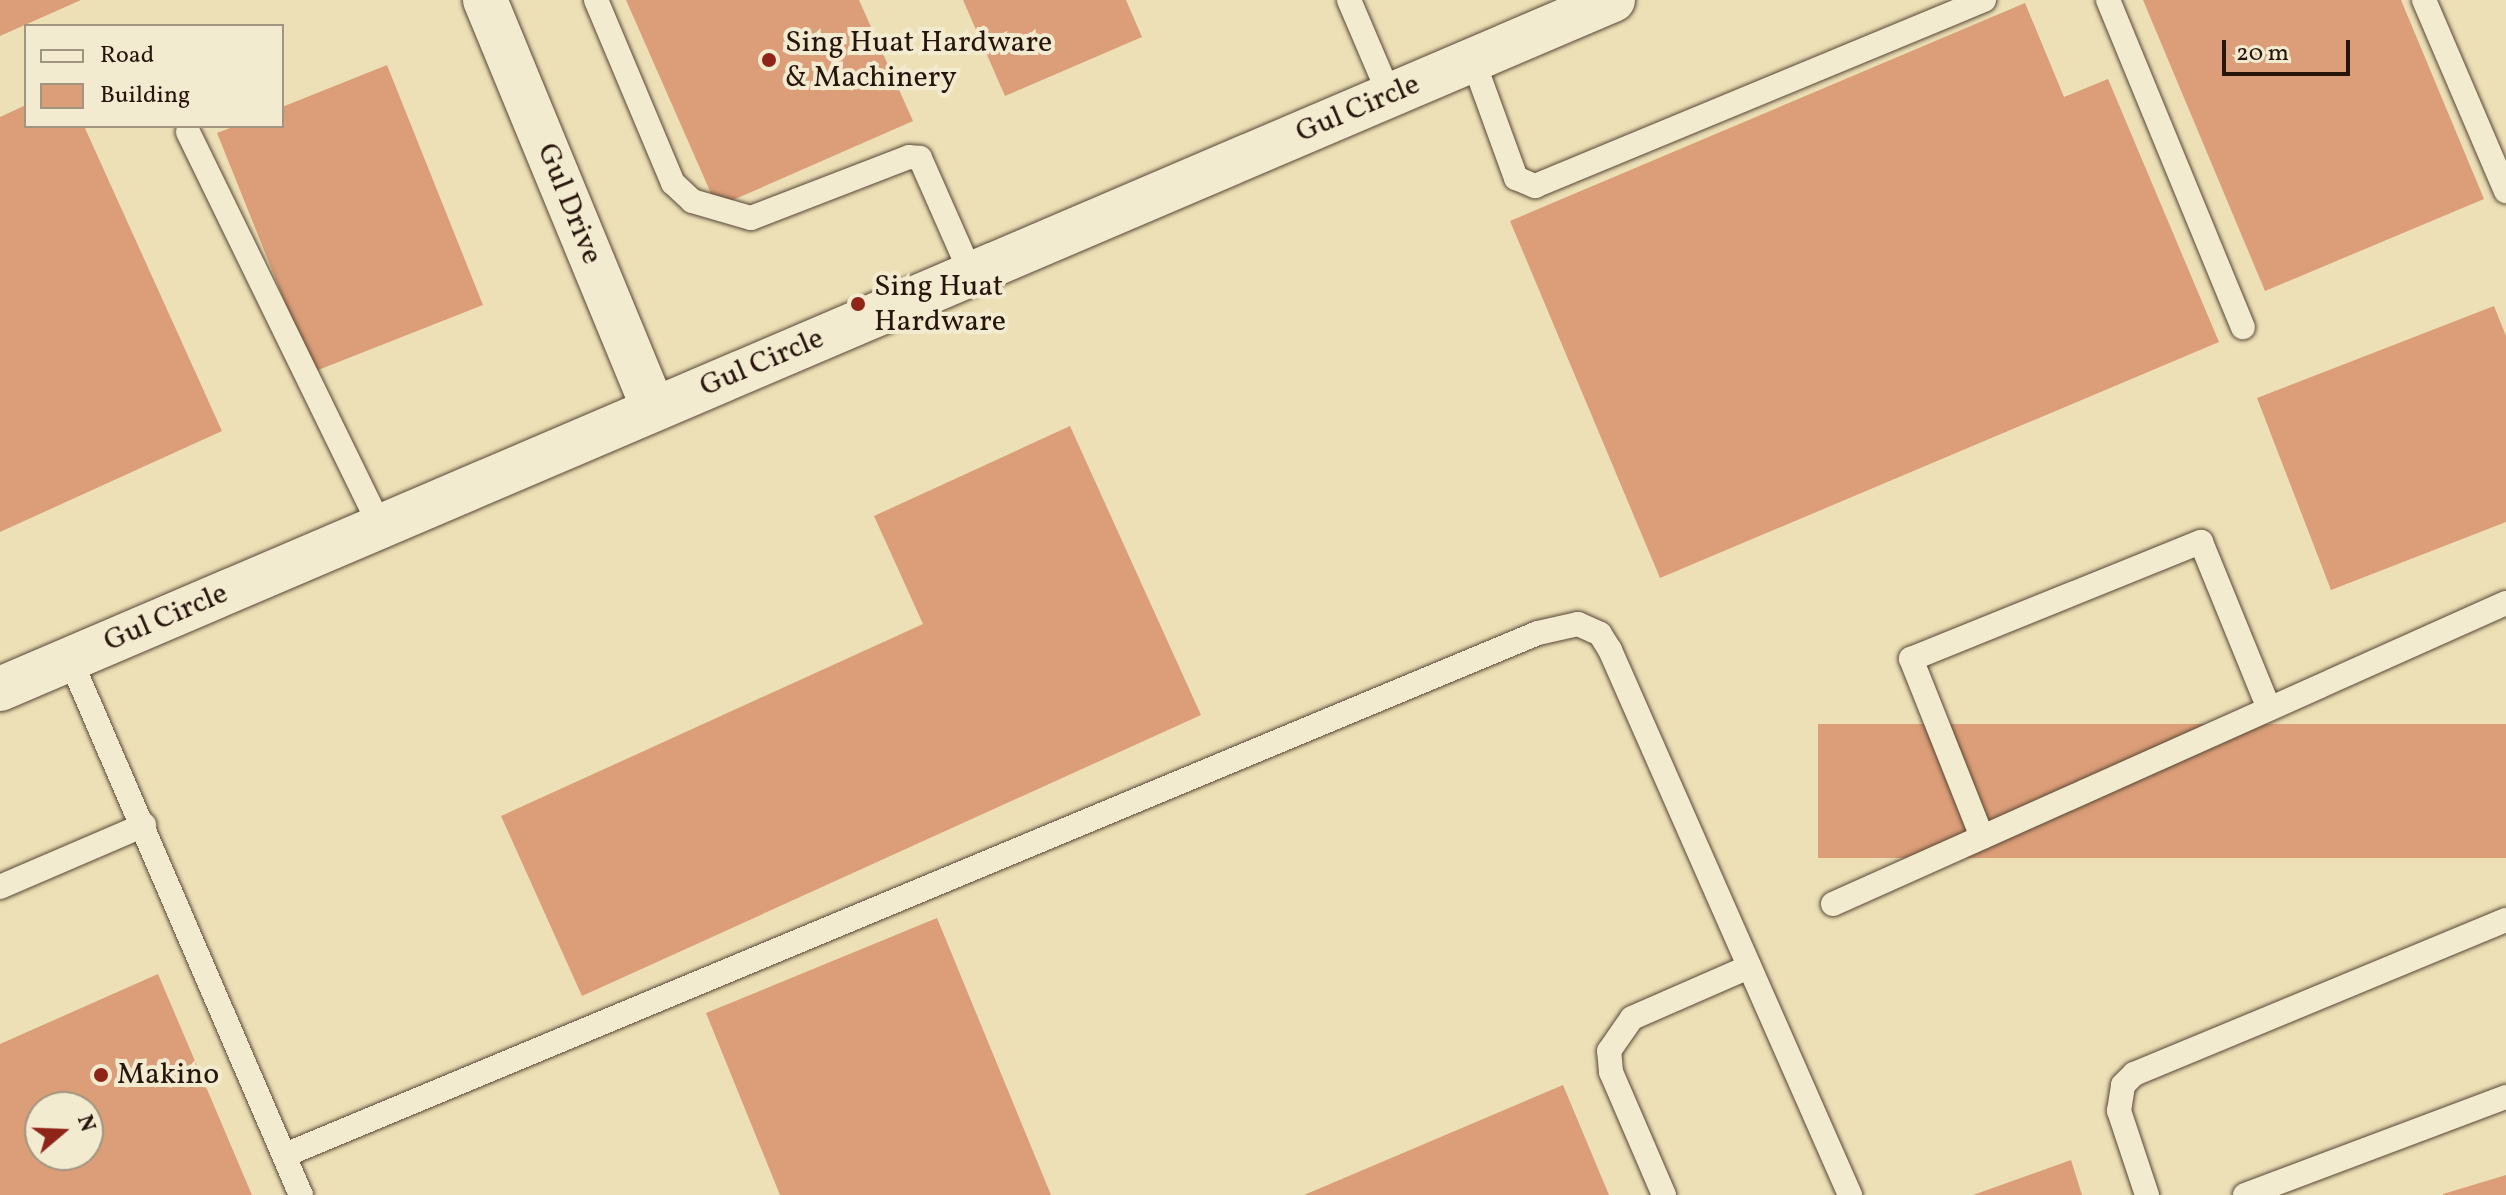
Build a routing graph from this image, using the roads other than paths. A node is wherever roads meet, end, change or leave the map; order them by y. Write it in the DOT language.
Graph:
graph roads {
  1 [pos="485,0"];
  2 [pos="596,0"];
  3 [pos="1349,0"];
  4 [pos="1613,0"];
  5 [pos="1984,0"];
  6 [pos="2108,0"];
  7 [pos="2424,0"];
  8 [pos="1473,60"];
  9 [pos="1390,96"];
  10 [pos="188,132"];
  11 [pos="2506,191"];
  12 [pos="972,276"];
  13 [pos="2243,327"];
  14 [pos="653,408"];
  15 [pos="380,526"];
  16 [pos="2506,603"];
  17 [pos="70,659"];
  18 [pos="0,689"];
  19 [pos="2269,709"];
  20 [pos="144,825"];
  21 [pos="1982,837"];
  22 [pos="0,887"];
  23 [pos="1833,904"];
  24 [pos="2506,920"];
  25 [pos="1749,967"];
  26 [pos="2506,1097"];
  27 [pos="285,1155"];
  28 [pos="301,1195"];
  29 [pos="1664,1195"];
  30 [pos="1850,1195"];
  31 [pos="2147,1195"];
  32 [pos="2245,1195"];
  1 -- 14 [label="street, Gul Drive"];
  2 -- 12 [label="lane"];
  3 -- 9 [label="lane"];
  4 -- 8 [label="street, Gul Circle"];
  5 -- 8 [label="lane"];
  6 -- 13 [label="lane"];
  7 -- 11 [label="lane"];
  8 -- 9 [label="street, Gul Circle"];
  9 -- 12 [label="street, Gul Circle"];
  10 -- 15 [label="lane"];
  12 -- 14 [label="street, Gul Circle"];
  14 -- 15 [label="street, Gul Circle"];
  15 -- 17 [label="street, Gul Circle"];
  16 -- 19 [label="lane"];
  17 -- 18 [label="street, Gul Circle"];
  17 -- 20 [label="lane"];
  19 -- 21 [label="lane"];
  19 -- 21 [label="lane"];
  20 -- 22 [label="lane"];
  20 -- 27 [label="lane"];
  21 -- 23 [label="lane"];
  24 -- 31 [label="lane"];
  25 -- 27 [label="lane"];
  25 -- 29 [label="lane"];
  25 -- 30 [label="lane"];
  26 -- 32 [label="lane"];
  27 -- 28 [label="lane"];
}
